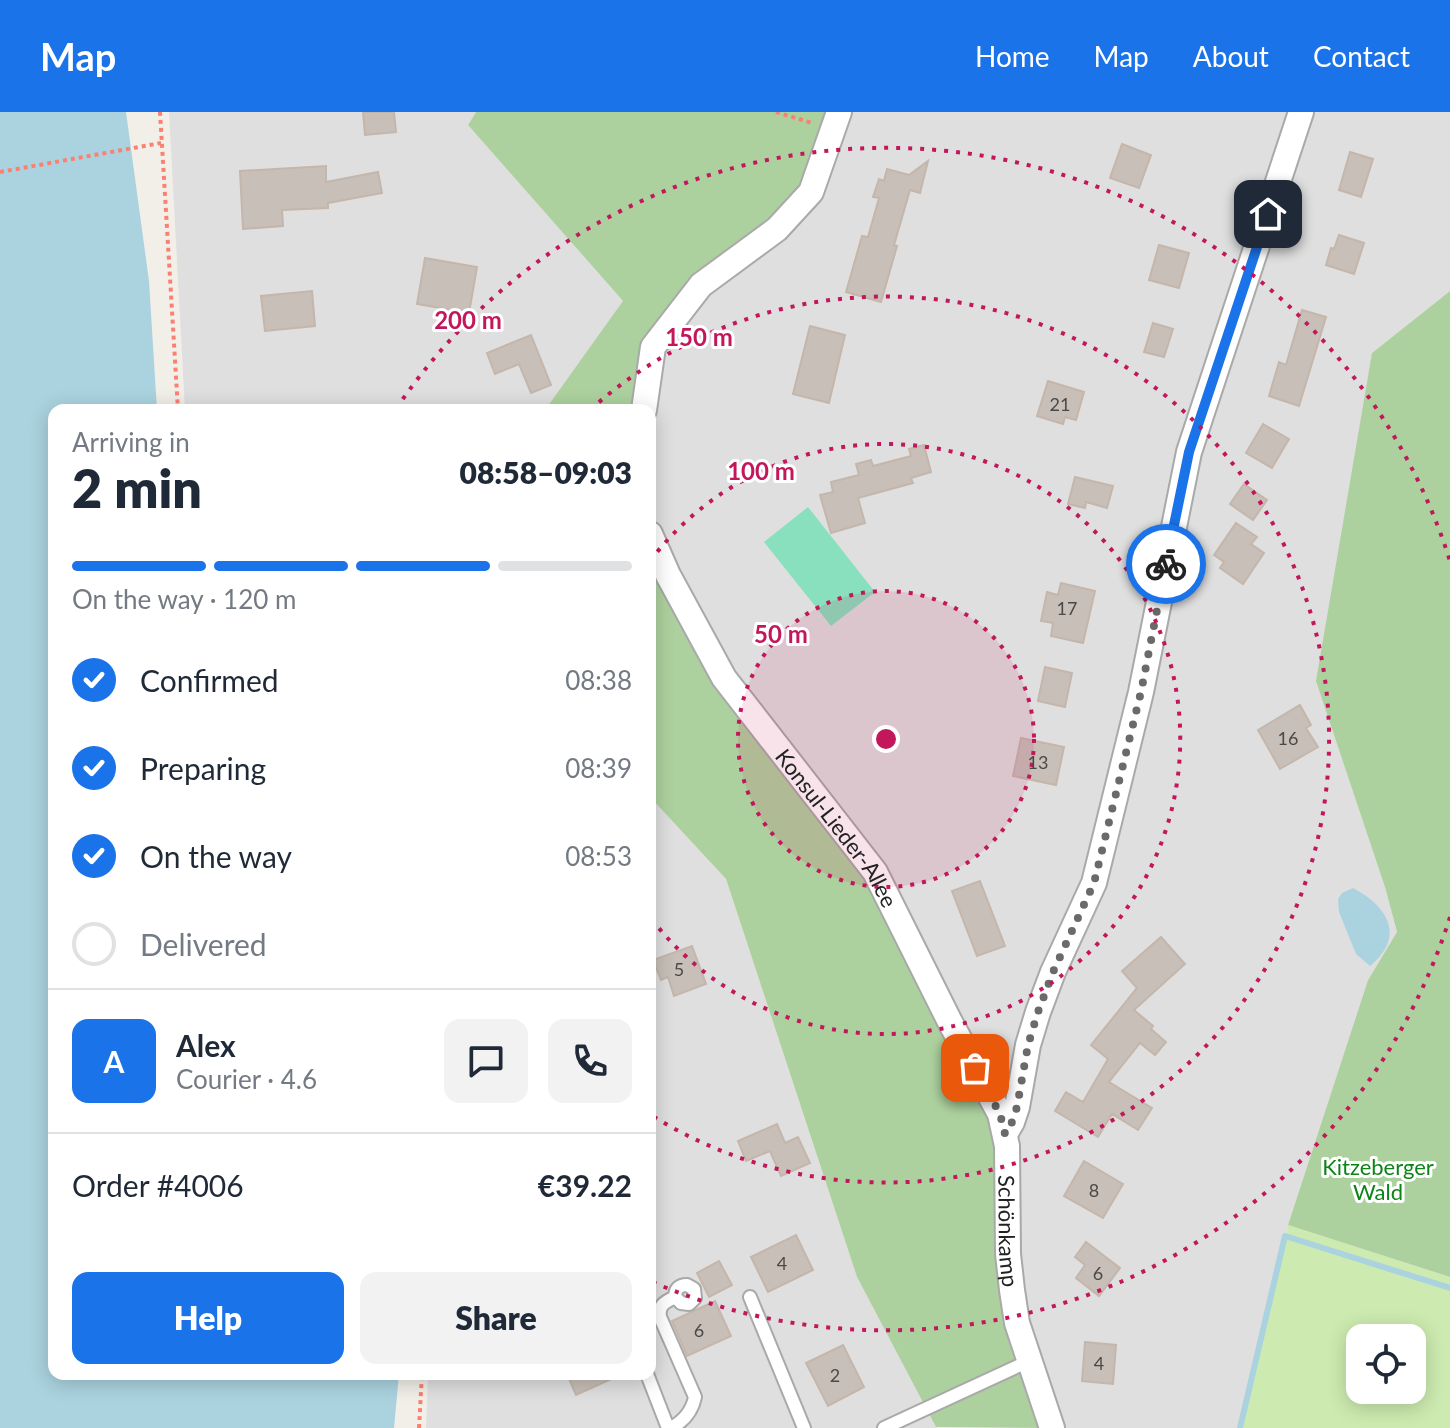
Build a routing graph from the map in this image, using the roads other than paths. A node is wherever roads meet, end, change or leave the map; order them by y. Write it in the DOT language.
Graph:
graph roads {
  1 [pos="1301,112"];
  2 [pos="836,121"];
  3 [pos="645,404"];
  4 [pos="656,548"];
  5 [pos="1005,1134"];
  6 [pos="675,1297"];
  7 [pos="750,1297"];
  8 [pos="1029,1361"];
  9 [pos="649,1380"];
  10 [pos="669,1428"];
  11 [pos="804,1428"];
  12 [pos="884,1428"];
  13 [pos="1052,1428"];
  1 -- 5 [label="street, Schönkamp"];
  2 -- 3 [label="street"];
  4 -- 5 [label="street, Konsul-Lieder-Allee"];
  5 -- 8 [label="street, Schönkamp"];
  6 -- 10 [label="lane"];
  7 -- 11 [label="lane"];
  8 -- 12 [label="lane"];
  8 -- 13 [label="street, Schönkamp"];
  9 -- 10 [label="lane"];
}
